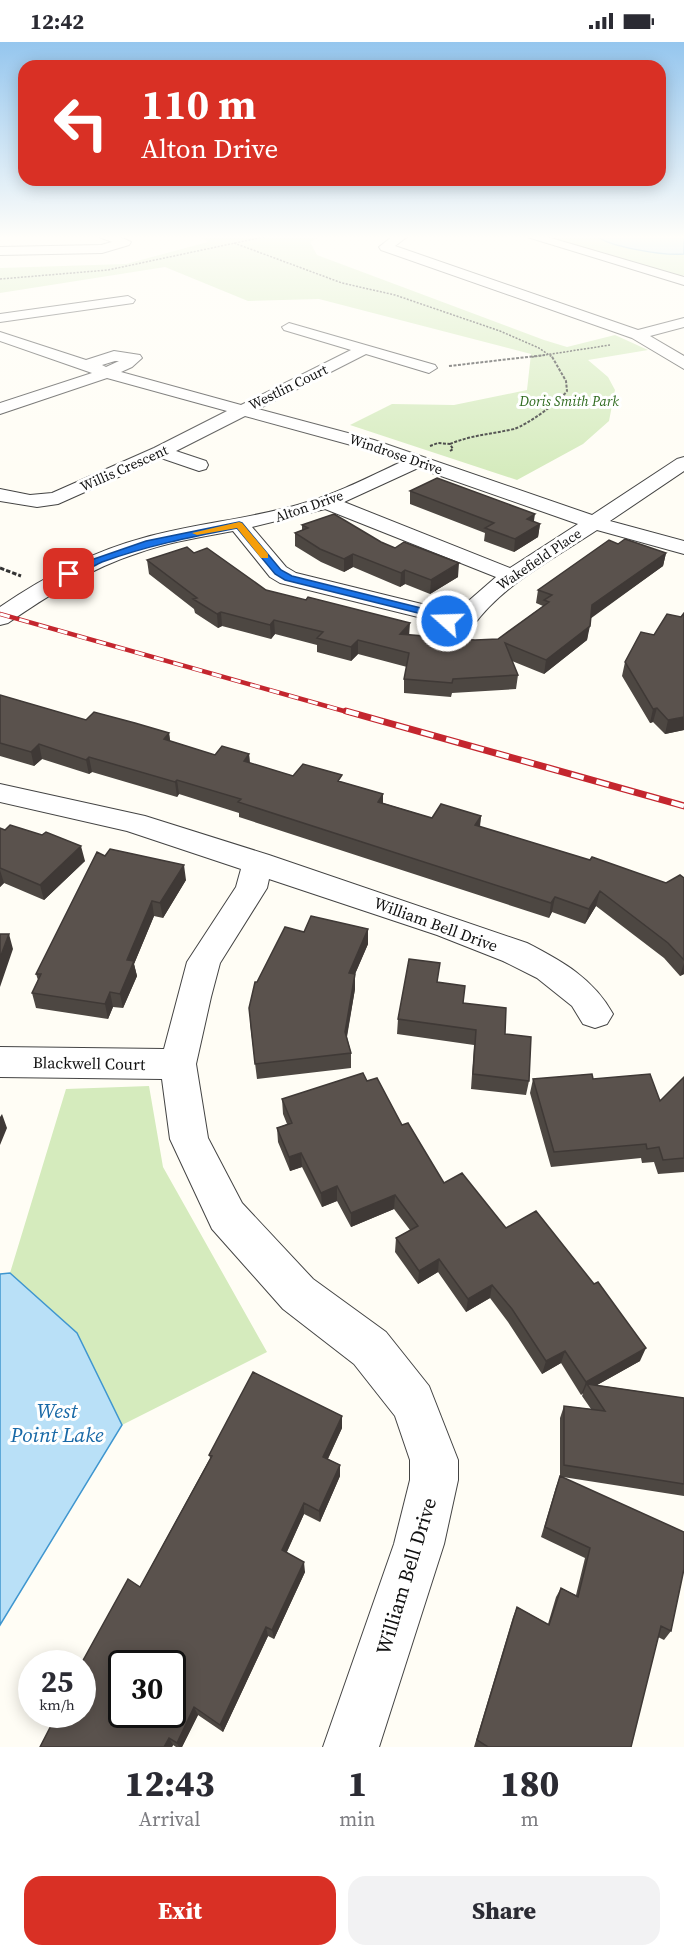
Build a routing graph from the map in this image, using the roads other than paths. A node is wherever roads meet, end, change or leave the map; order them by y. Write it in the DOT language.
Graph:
graph roads {
  1 [pos="17,316"];
  2 [pos="579,316"];
  3 [pos="0,318"];
  4 [pos="684,322"];
  5 [pos="289,327"];
  6 [pos="0,336"];
  7 [pos="640,337"];
  8 [pos="365,349"];
  9 [pos="684,364"];
  10 [pos="85,366"];
  11 [pos="429,368"];
  12 [pos="105,373"];
  13 [pos="242,409"];
  14 [pos="0,410"];
  15 [pos="160,452"];
  16 [pos="417,461"];
  17 [pos="199,465"];
  18 [pos="680,471"];
  19 [pos="0,495"];
  20 [pos="325,502"];
  21 [pos="593,522"];
  22 [pos="239,525"];
  23 [pos="684,548"];
  24 [pos="512,576"];
  25 [pos="0,618"];
  26 [pos="0,793"];
  27 [pos="258,862"];
  28 [pos="595,1014"];
  29 [pos="0,1062"];
  30 [pos="178,1064"];
  31 [pos="351,1747"];
  1 -- 3 [label="street"];
  2 -- 7 [label="street"];
  4 -- 7 [label="street"];
  5 -- 8 [label="street, Westlin Court"];
  6 -- 10 [label="street, Windrose Drive"];
  7 -- 9 [label="street"];
  8 -- 11 [label="street, Westlin Court"];
  8 -- 13 [label="street, Westlin Court"];
  10 -- 12 [label="street, Windrose Drive"];
  10 -- 12 [label="street"];
  12 -- 13 [label="street, Windrose Drive"];
  12 -- 14 [label="street"];
  13 -- 15 [label="street, Willis Crescent"];
  13 -- 16 [label="street, Windrose Drive"];
  15 -- 17 [label="street"];
  15 -- 19 [label="street, Willis Crescent"];
  16 -- 20 [label="street, Alton Drive"];
  16 -- 21 [label="street, Windrose Drive"];
  18 -- 21 [label="street, Wakefield Place"];
  20 -- 22 [label="street, Alton Drive"];
  20 -- 24 [label="street"];
  21 -- 23 [label="street, Windrose Drive"];
  21 -- 24 [label="street, Wakefield Place"];
  22 -- 24 [label="street, Wakefield Place"];
  22 -- 25 [label="street, Alton Drive"];
  26 -- 27 [label="street, William Bell Drive"];
  27 -- 28 [label="street, William Bell Drive"];
  27 -- 30 [label="street, William Bell Drive"];
  29 -- 30 [label="street, Blackwell Court"];
  30 -- 31 [label="street, William Bell Drive"];
}
